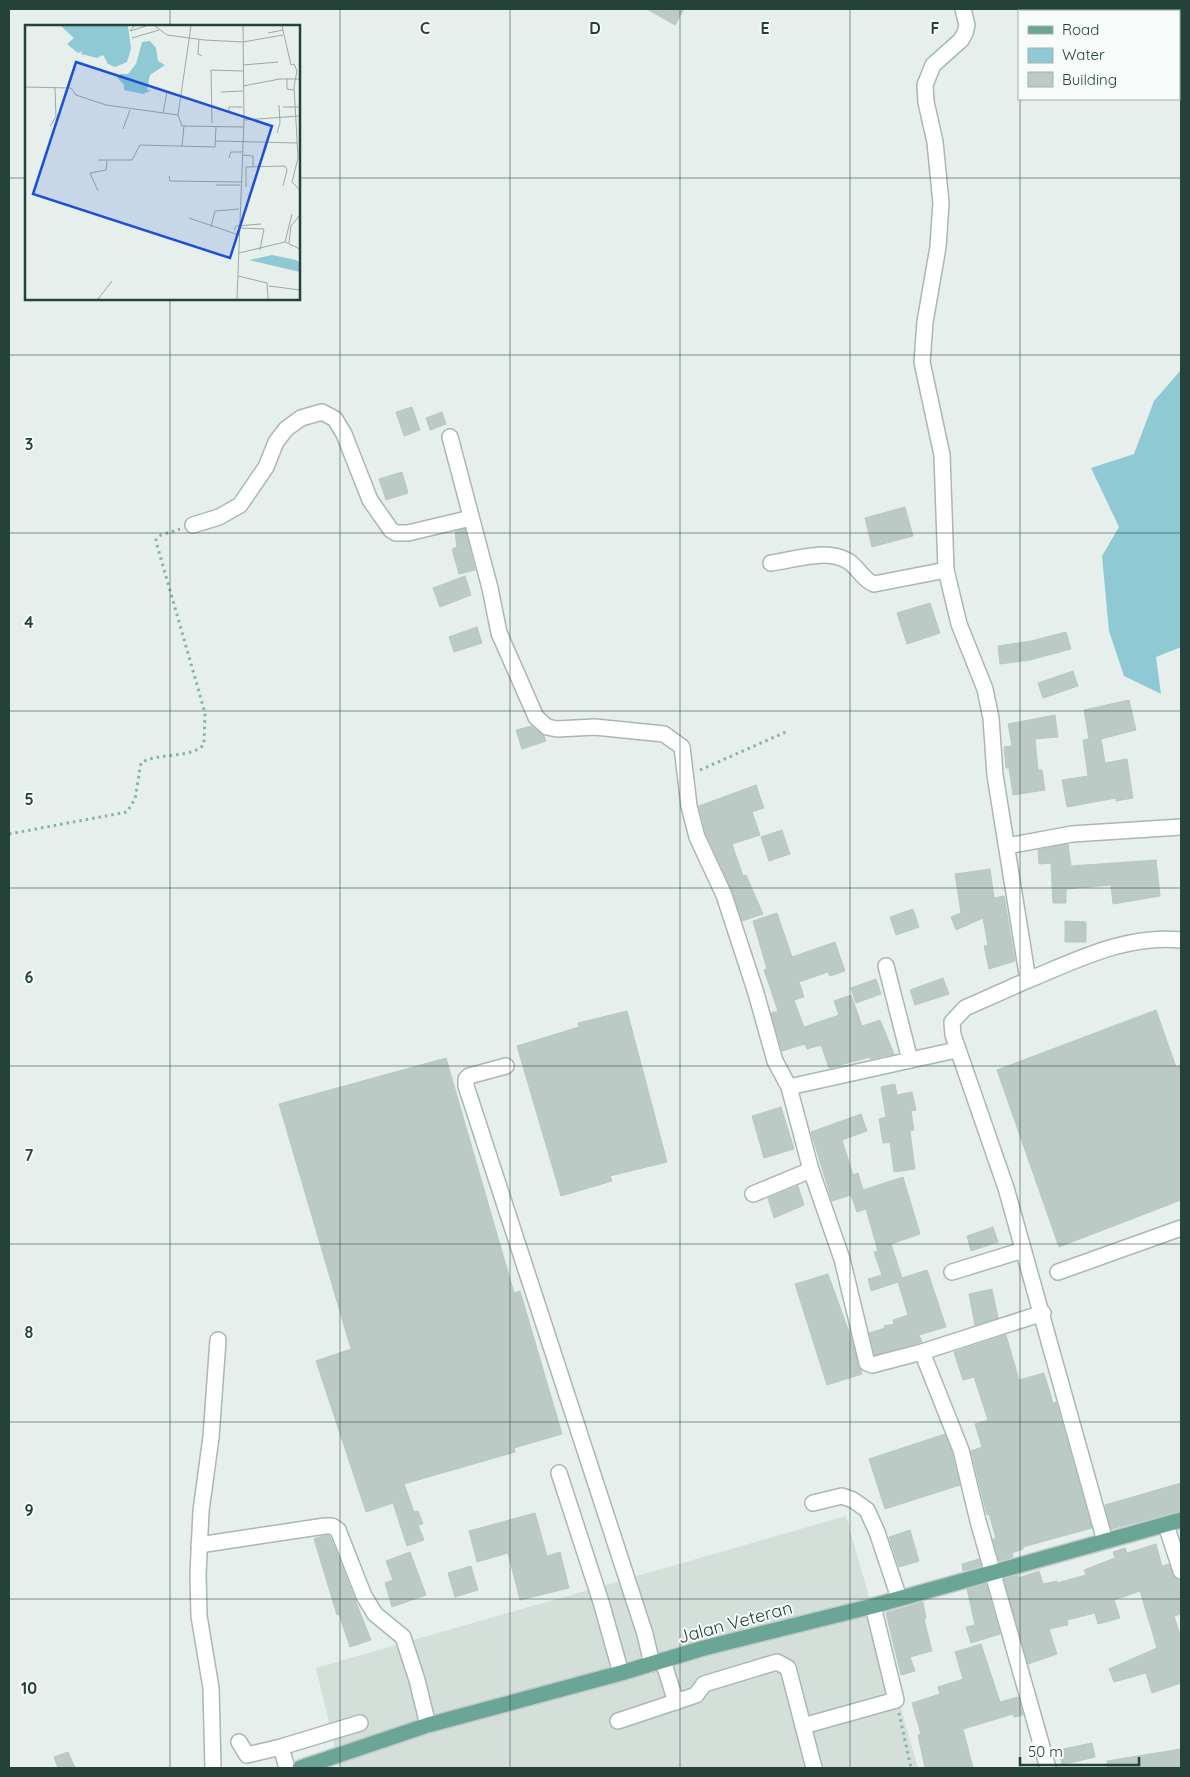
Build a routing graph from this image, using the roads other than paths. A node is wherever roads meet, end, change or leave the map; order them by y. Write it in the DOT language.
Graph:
graph roads {
  1 [pos="963,9"];
  2 [pos="450,437"];
  3 [pos="471,518"];
  4 [pos="193,525"];
  5 [pos="771,563"];
  6 [pos="946,570"];
  7 [pos="1181,827"];
  8 [pos="1007,846"];
  9 [pos="1181,940"];
  10 [pos="886,966"];
  11 [pos="1028,980"];
  12 [pos="956,1050"];
  13 [pos="910,1060"];
  14 [pos="506,1066"];
  15 [pos="789,1087"];
  16 [pos="811,1170"];
  17 [pos="753,1194"];
  18 [pos="1181,1228"];
  19 [pos="1024,1250"];
  20 [pos="952,1272"];
  21 [pos="1058,1272"];
  22 [pos="1043,1314"];
  23 [pos="218,1340"];
  24 [pos="922,1352"];
  25 [pos="559,1473"];
  26 [pos="813,1503"];
  27 [pos="1181,1520"];
  28 [pos="1166,1525"];
  29 [pos="1105,1541"];
  30 [pos="199,1545"];
  31 [pos="1181,1571"];
  32 [pos="994,1573"];
  33 [pos="899,1598"];
  34 [pos="873,1606"];
  35 [pos="658,1662"];
  36 [pos="621,1673"];
  37 [pos="676,1702"];
  38 [pos="618,1720"];
  39 [pos="360,1723"];
  40 [pos="428,1724"];
  41 [pos="803,1726"];
  42 [pos="239,1742"];
  43 [pos="281,1747"];
  44 [pos="213,1768"];
  45 [pos="287,1768"];
  46 [pos="300,1768"];
  47 [pos="814,1768"];
  48 [pos="1048,1768"];
  1 -- 6 [label="street"];
  2 -- 3 [label="street"];
  3 -- 4 [label="street"];
  3 -- 15 [label="street"];
  5 -- 6 [label="street"];
  6 -- 8 [label="street"];
  7 -- 8 [label="street"];
  8 -- 11 [label="street"];
  9 -- 11 [label="street"];
  10 -- 13 [label="street"];
  11 -- 12 [label="street"];
  12 -- 13 [label="street"];
  12 -- 19 [label="street"];
  13 -- 15 [label="street"];
  14 -- 35 [label="street"];
  15 -- 16 [label="street"];
  16 -- 17 [label="street"];
  16 -- 24 [label="street"];
  18 -- 21 [label="street"];
  19 -- 20 [label="street"];
  19 -- 22 [label="street"];
  22 -- 24 [label="street"];
  22 -- 29 [label="street"];
  23 -- 30 [label="street"];
  24 -- 32 [label="street"];
  25 -- 36 [label="street"];
  26 -- 33 [label="street"];
  27 -- 28 [label="main road, Jalan Veteran"];
  28 -- 29 [label="main road, Jalan Veteran"];
  28 -- 31 [label="street"];
  29 -- 32 [label="main road, Jalan Veteran"];
  30 -- 40 [label="street"];
  30 -- 44 [label="street"];
  32 -- 33 [label="main road, Jalan Veteran"];
  32 -- 48 [label="street"];
  33 -- 34 [label="main road, Jalan Veteran"];
  34 -- 35 [label="main road, Jalan Veteran"];
  34 -- 41 [label="street"];
  35 -- 36 [label="main road, Jalan Veteran"];
  35 -- 37 [label="street"];
  36 -- 40 [label="main road, Jalan Veteran"];
  37 -- 38 [label="street"];
  37 -- 41 [label="street"];
  39 -- 43 [label="street"];
  40 -- 46 [label="main road, Jalan Veteran"];
  41 -- 47 [label="street"];
  42 -- 43 [label="street"];
  43 -- 45 [label="street"];
}
